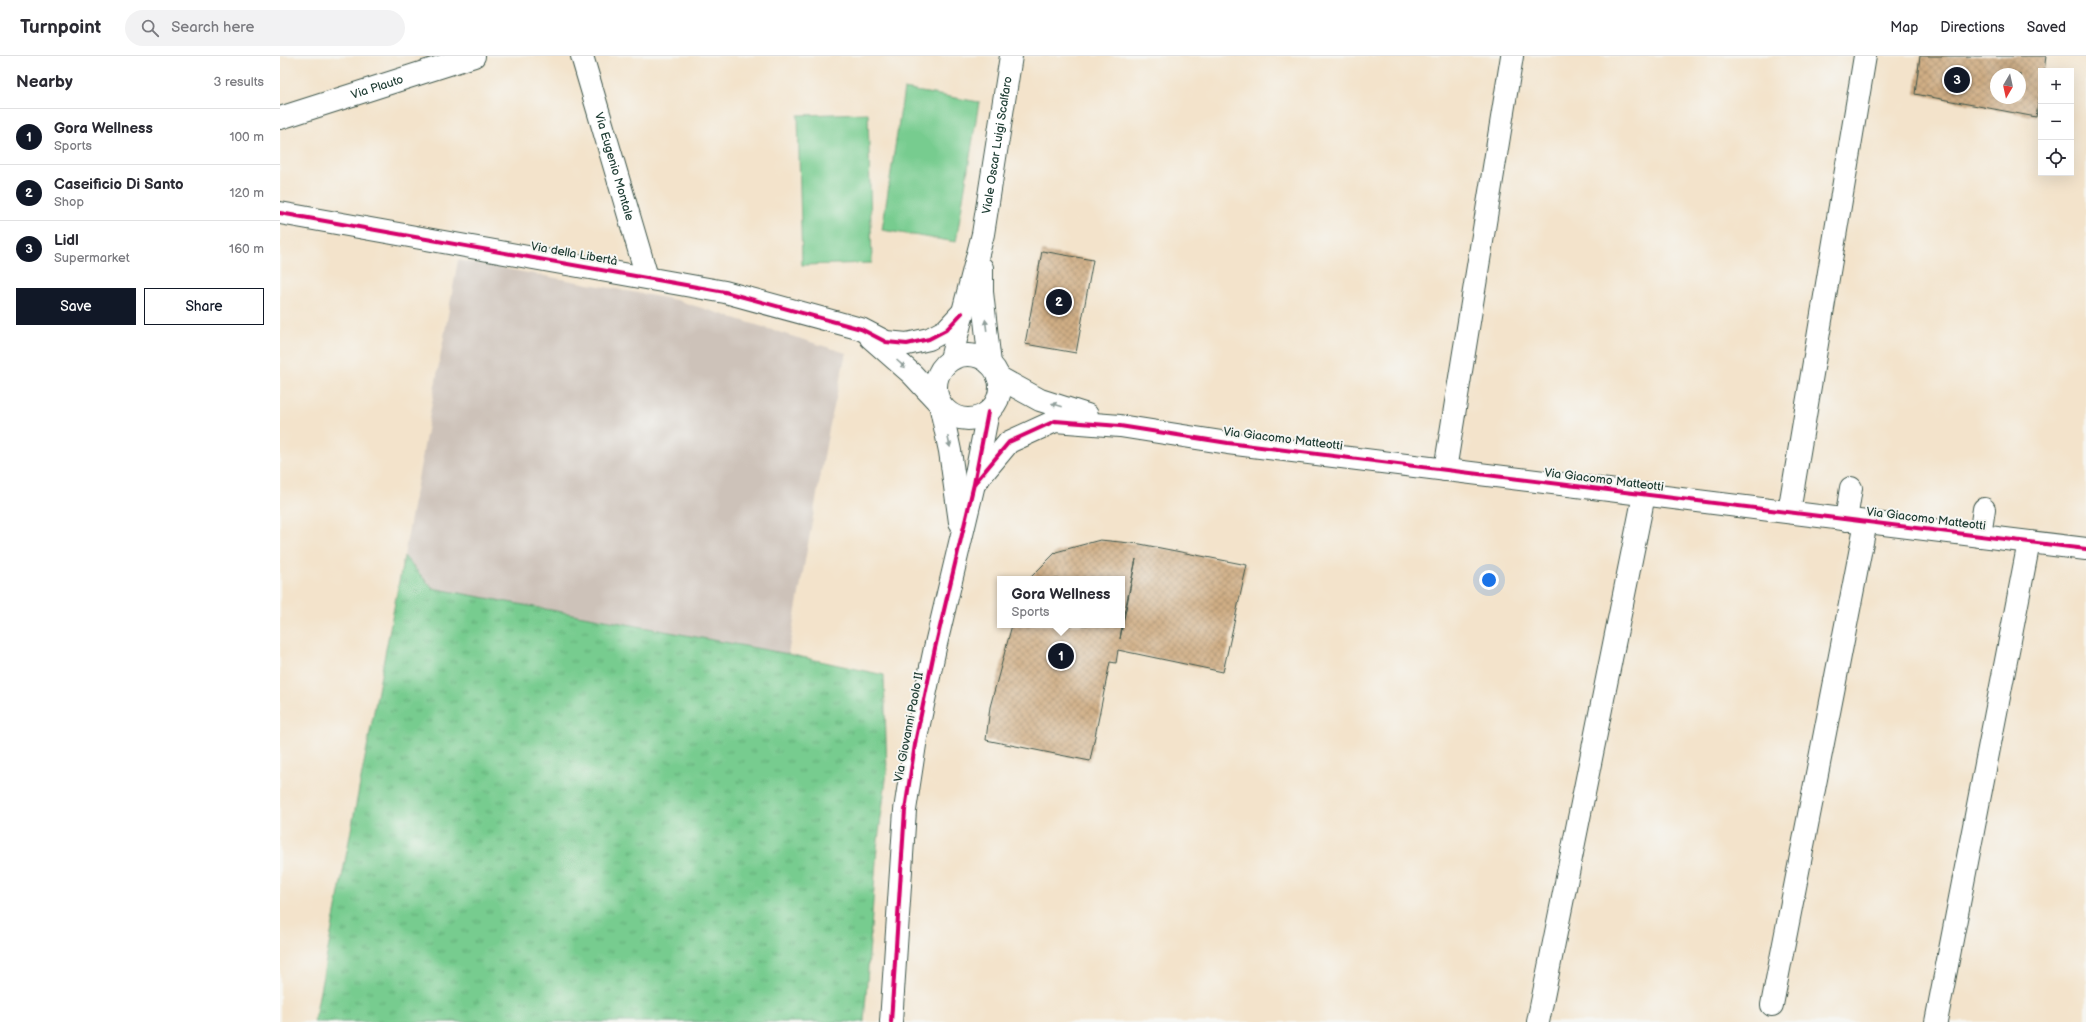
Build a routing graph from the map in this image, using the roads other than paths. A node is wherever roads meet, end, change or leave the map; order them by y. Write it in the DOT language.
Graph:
graph roads {
  1 [pos="474,56"];
  2 [pos="582,56"];
  3 [pos="1011,56"];
  4 [pos="1512,56"];
  5 [pos="1865,56"];
  6 [pos="280,118"];
  7 [pos="280,213"];
  8 [pos="983,234"];
  9 [pos="647,277"];
  10 [pos="962,313"];
  11 [pos="861,329"];
  12 [pos="951,359"];
  13 [pos="994,371"];
  14 [pos="940,404"];
  15 [pos="988,412"];
  16 [pos="1120,426"];
  17 [pos="1445,470"];
  18 [pos="974,484"];
  19 [pos="1851,488"];
  20 [pos="1644,495"];
  21 [pos="1984,509"];
  22 [pos="1789,512"];
  23 [pos="1856,521"];
  24 [pos="961,535"];
  25 [pos="1980,536"];
  26 [pos="2029,542"];
  27 [pos="2086,549"];
  28 [pos="1772,1005"];
  29 [pos="891,1022"];
  30 [pos="1538,1022"];
  31 [pos="1936,1022"];
  1 -- 6 [label="street, Via Plauto"];
  2 -- 9 [label="street, Via Eugenio Montale"];
  3 -- 8 [label="street, Viale Oscar Luigi Scalfaro"];
  4 -- 17 [label="street"];
  5 -- 22 [label="street"];
  7 -- 9 [label="street, Via della Libertà"];
  8 -- 10 [label="street"];
  13 -- 8 [label="street, one-way"];
  9 -- 11 [label="street, Via della Libertà"];
  10 -- 11 [label="street"];
  10 -- 12 [label="street"];
  11 -- 14 [label="street, one-way"];
  12 -- 13 [label="street"];
  12 -- 14 [label="street"];
  13 -- 15 [label="street"];
  16 -- 13 [label="street, one-way"];
  14 -- 15 [label="street"];
  14 -- 24 [label="street, one-way"];
  15 -- 18 [label="street, Via Giovanni Paolo II"];
  16 -- 17 [label="street, Via Giacomo Matteotti"];
  16 -- 18 [label="street"];
  17 -- 20 [label="street, Via Giacomo Matteotti"];
  18 -- 24 [label="street, Via Giovanni Paolo II"];
  19 -- 23 [label="street"];
  20 -- 22 [label="street, Via Giacomo Matteotti"];
  20 -- 30 [label="street"];
  21 -- 25 [label="street"];
  22 -- 23 [label="street, Via Giacomo Matteotti"];
  23 -- 25 [label="street, Via Giacomo Matteotti"];
  23 -- 28 [label="street"];
  24 -- 29 [label="street, Via Giovanni Paolo II"];
  25 -- 26 [label="street, Via Giacomo Matteotti"];
  26 -- 27 [label="street, Via Giacomo Matteotti"];
  26 -- 31 [label="street"];
}
